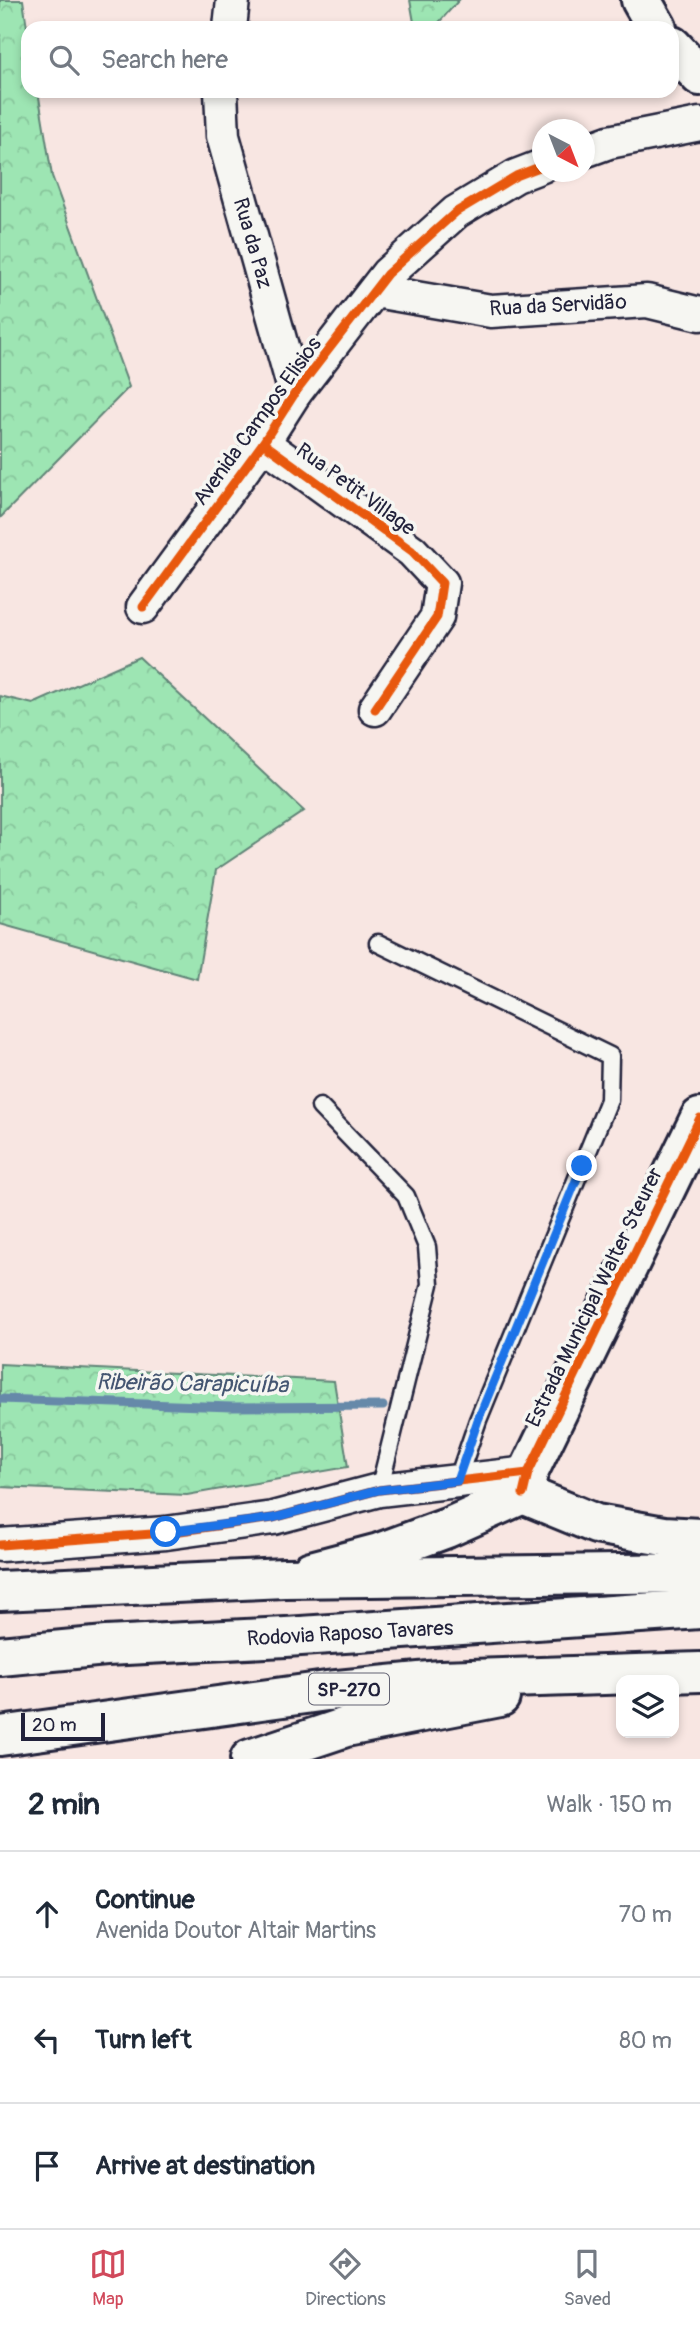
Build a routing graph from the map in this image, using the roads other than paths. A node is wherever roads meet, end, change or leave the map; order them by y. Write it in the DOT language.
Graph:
graph roads {
  1 [pos="233,0"];
  2 [pos="641,0"];
  3 [pos="231,21"];
  4 [pos="653,21"];
  5 [pos="679,54"];
  6 [pos="700,76"];
  7 [pos="221,98"];
  8 [pos="700,124"];
  9 [pos="595,147"];
  10 [pos="532,170"];
  11 [pos="375,291"];
  12 [pos="700,314"];
  13 [pos="295,393"];
  14 [pos="263,443"];
  15 [pos="143,607"];
  16 [pos="375,709"];
  17 [pos="378,943"];
  18 [pos="320,1107"];
  19 [pos="697,1132"];
  20 [pos="457,1481"];
  21 [pos="525,1483"];
  22 [pos="379,1490"];
  23 [pos="700,1538"];
  24 [pos="0,1545"];
  25 [pos="700,1573"];
  26 [pos="284,1578"];
  27 [pos="0,1591"];
  28 [pos="700,1609"];
  29 [pos="0,1656"];
  30 [pos="700,1672"];
  31 [pos="619,1674"];
  32 [pos="0,1736"];
  33 [pos="250,1759"];
  1 -- 3 [label="street"];
  2 -- 4 [label="main road"];
  5 -- 6 [label="main road"];
  7 -- 13 [label="street, Rua da Paz"];
  8 -- 9 [label="street"];
  10 -- 11 [label="street, Avenida Campos Elisios"];
  11 -- 12 [label="street, Rua da Servidão"];
  11 -- 13 [label="street, Avenida Campos Elisios"];
  13 -- 14 [label="street, Avenida Campos Elisios"];
  14 -- 15 [label="street, Avenida Campos Elisios"];
  14 -- 16 [label="street, Rua Petit Village"];
  17 -- 20 [label="lane"];
  18 -- 22 [label="lane"];
  19 -- 21 [label="main road, Estrada Municipal Walter Steurer"];
  20 -- 21 [label="street"];
  20 -- 22 [label="street"];
  21 -- 23 [label="main road"];
  21 -- 26 [label="main road"];
  22 -- 24 [label="street"];
  25 -- 26 [label="main road"];
  26 -- 27 [label="main road"];
  28 -- 29 [label="main road, Rodovia Raposo Tavares"];
  30 -- 31 [label="main road, SP-270"];
  31 -- 32 [label="main road, SP-270"];
  31 -- 33 [label="main road"];
}
